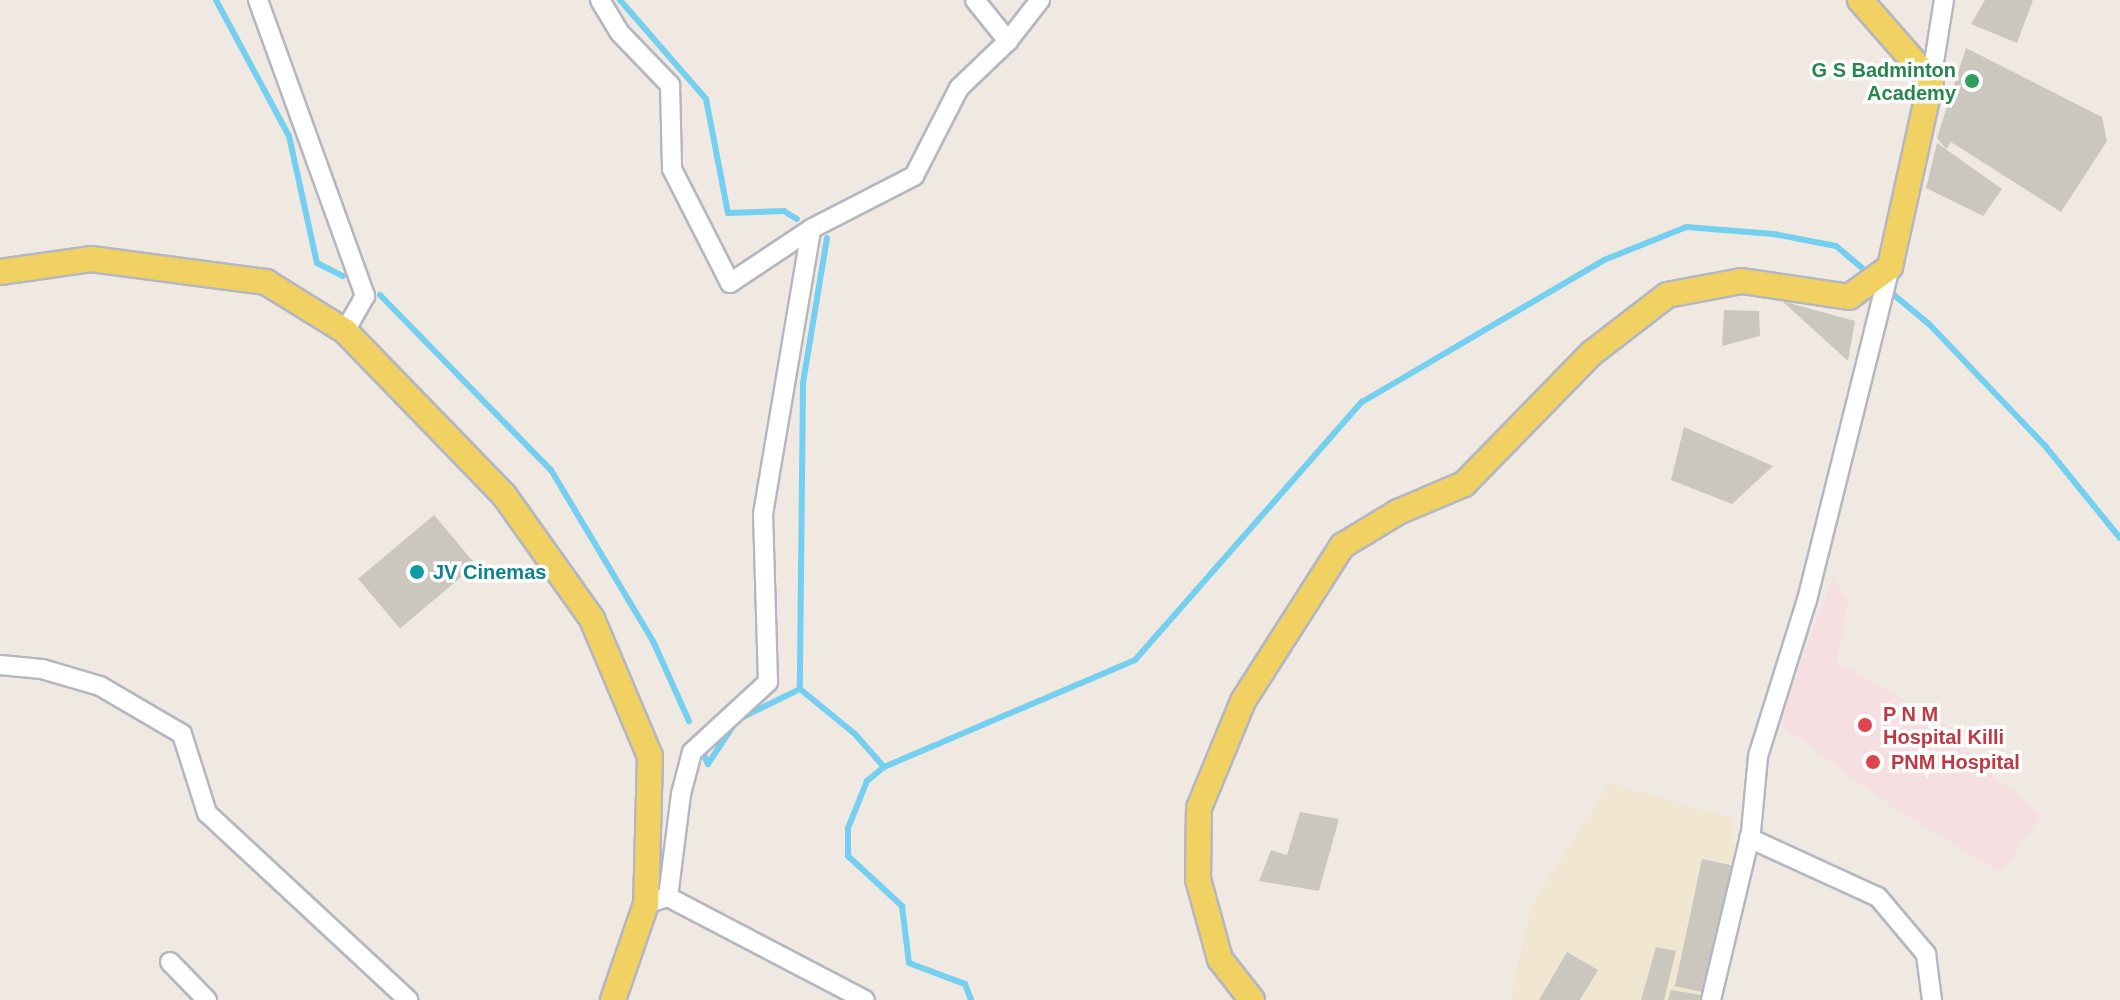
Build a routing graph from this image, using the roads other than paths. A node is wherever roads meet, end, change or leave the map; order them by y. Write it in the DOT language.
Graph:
graph roads {
  1 [pos="258,0"];
  2 [pos="600,0"];
  3 [pos="975,0"];
  4 [pos="1040,0"];
  5 [pos="1860,0"];
  6 [pos="1944,0"];
  7 [pos="1008,41"];
  8 [pos="1931,81"];
  9 [pos="811,229"];
  10 [pos="1890,267"];
  11 [pos="0,272"];
  12 [pos="345,331"];
  13 [pos="0,665"];
  14 [pos="1749,838"];
  15 [pos="657,901"];
  16 [pos="170,962"];
  17 [pos="207,1000"];
  18 [pos="408,1000"];
  19 [pos="613,1000"];
  20 [pos="865,1000"];
  21 [pos="1252,1000"];
  22 [pos="1711,1000"];
  23 [pos="1932,1000"];
  1 -- 12 [label="street"];
  2 -- 9 [label="street"];
  3 -- 7 [label="street"];
  4 -- 7 [label="street"];
  5 -- 8 [label="main road"];
  6 -- 8 [label="street"];
  7 -- 9 [label="street"];
  8 -- 10 [label="main road"];
  9 -- 15 [label="street"];
  10 -- 14 [label="street"];
  10 -- 21 [label="main road"];
  11 -- 12 [label="main road"];
  12 -- 15 [label="main road"];
  13 -- 18 [label="street"];
  14 -- 22 [label="street"];
  14 -- 23 [label="street"];
  15 -- 19 [label="main road"];
  15 -- 20 [label="street"];
  16 -- 17 [label="street"];
}
